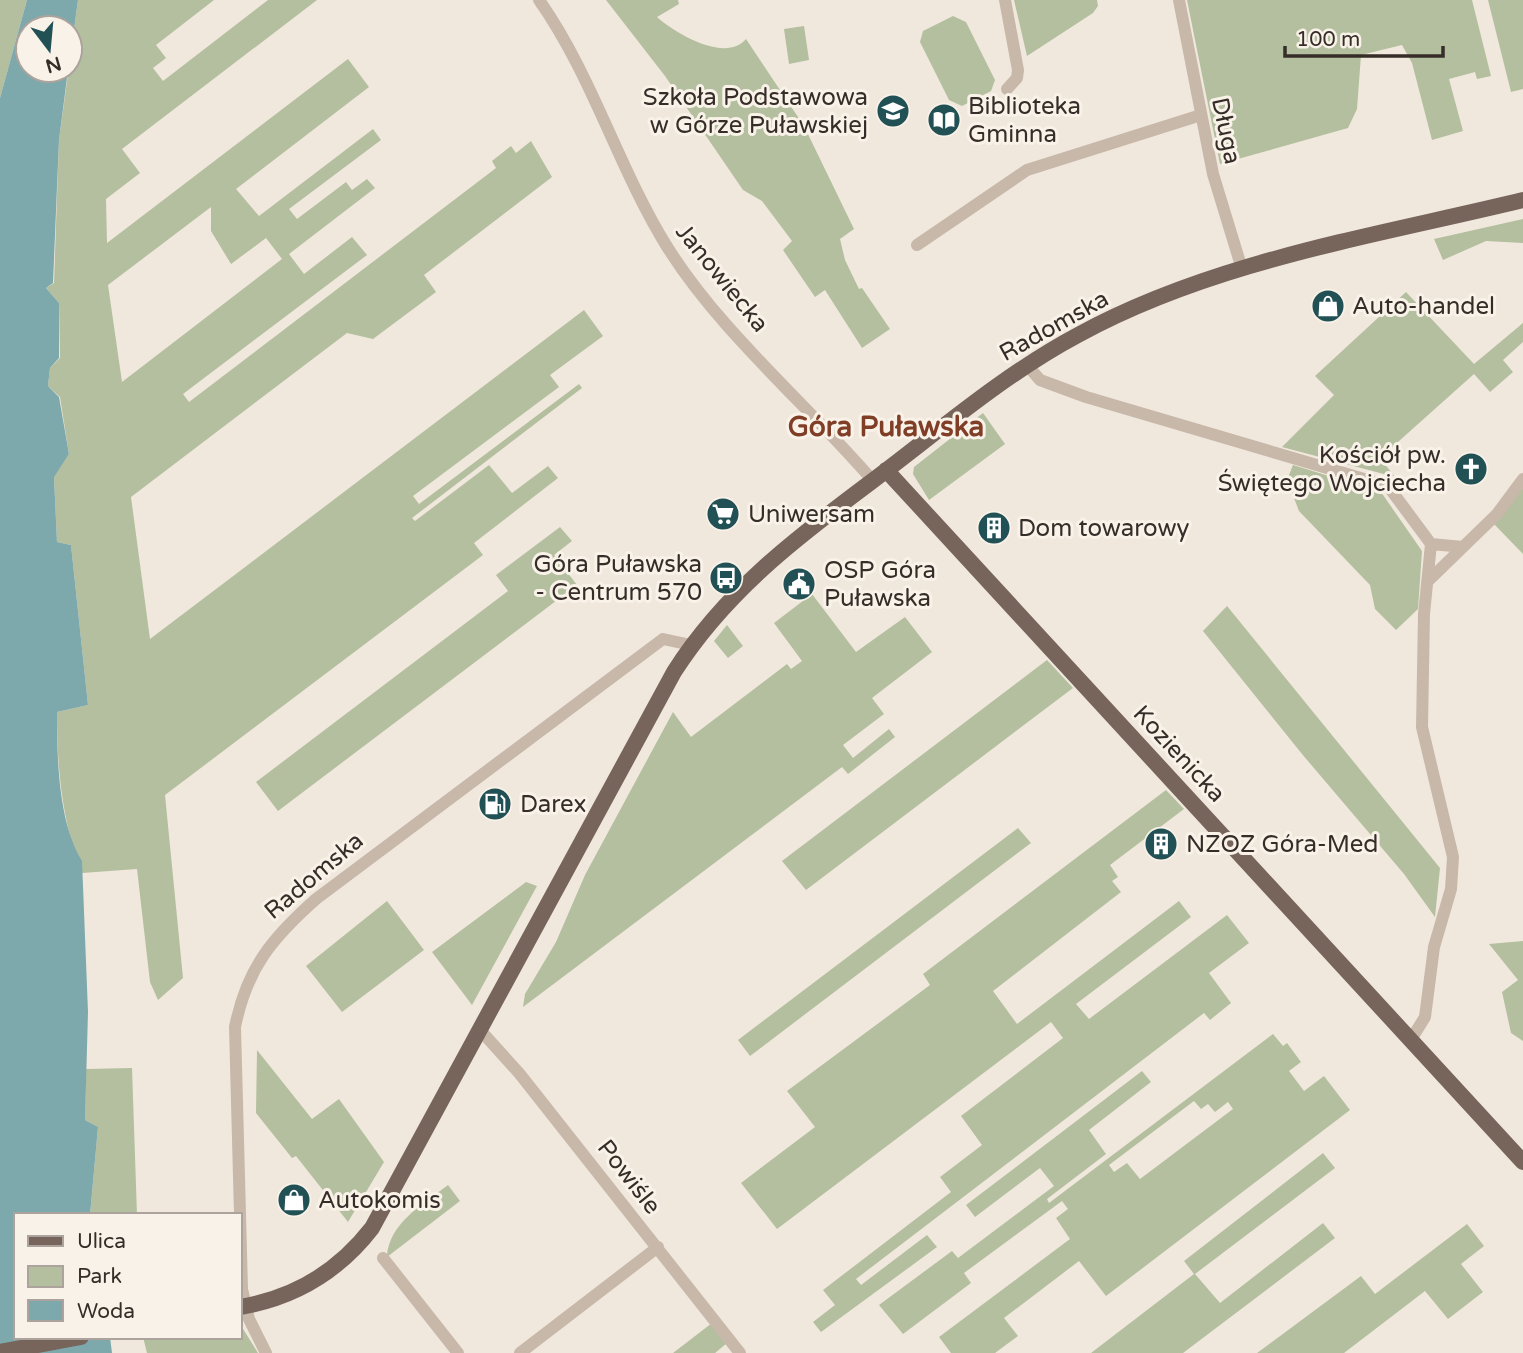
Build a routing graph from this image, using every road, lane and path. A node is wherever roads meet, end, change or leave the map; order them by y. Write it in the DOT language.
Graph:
graph roads {
  1 [pos="539,0"];
  2 [pos="1004,0"];
  3 [pos="1179,0"];
  4 [pos="1007,89"];
  5 [pos="1201,114"];
  6 [pos="1523,200"];
  7 [pos="917,245"];
  8 [pos="1242,269"];
  9 [pos="1027,365"];
  10 [pos="887,470"];
  11 [pos="1523,479"];
  12 [pos="873,481"];
  13 [pos="1431,544"];
  14 [pos="1463,547"];
  15 [pos="1427,582"];
  16 [pos="691,645"];
  17 [pos="481,1031"];
  18 [pos="1412,1038"];
  19 [pos="1523,1162"];
  20 [pos="240,1213"];
  21 [pos="658,1247"];
  22 [pos="383,1258"];
  23 [pos="242,1307"];
  24 [pos="70,1339"];
  25 [pos="0,1352"];
  26 [pos="266,1353"];
  27 [pos="458,1353"];
  28 [pos="520,1353"];
  29 [pos="740,1353"];
  1 -- 12 [label="street, Janowiecka"];
  2 -- 4 [label="street"];
  3 -- 5 [label="street, Długa"];
  5 -- 7 [label="street"];
  5 -- 8 [label="street, Długa"];
  6 -- 8 [label="main road, Radomska"];
  8 -- 9 [label="main road, Radomska"];
  9 -- 10 [label="main road, Radomska"];
  9 -- 13 [label="street"];
  10 -- 12 [label="main road, Radomska"];
  10 -- 18 [label="main road, Kozienicka"];
  11 -- 14 [label="street"];
  12 -- 16 [label="main road, Radomska"];
  13 -- 14 [label="street"];
  13 -- 15 [label="street"];
  14 -- 15 [label="street"];
  15 -- 18 [label="street"];
  16 -- 17 [label="main road, Radomska"];
  16 -- 20 [label="street, Radomska"];
  17 -- 21 [label="street, Powiśle"];
  17 -- 23 [label="main road, Radomska"];
  18 -- 19 [label="main road, Kozienicka"];
  21 -- 28 [label="street"];
  21 -- 29 [label="street, Powiśle"];
  22 -- 27 [label="street"];
  23 -- 26 [label="street"];
  24 -- 25 [label="main road"];
}
